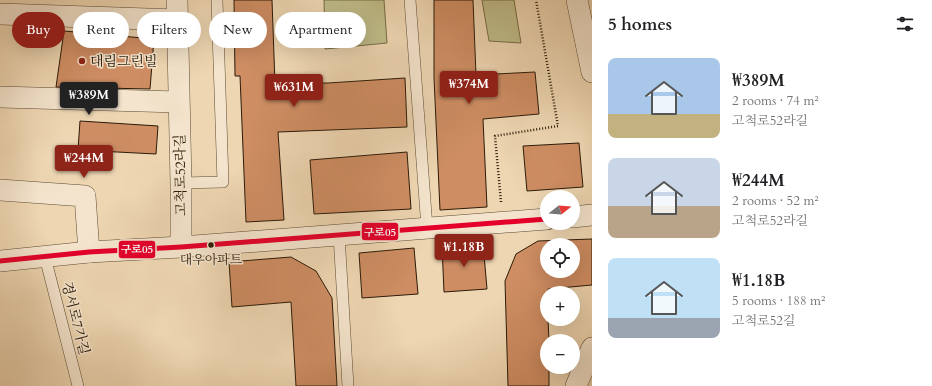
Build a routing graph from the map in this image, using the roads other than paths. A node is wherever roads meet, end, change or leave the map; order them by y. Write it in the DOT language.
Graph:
graph roads {
  1 [pos="217,0"];
  2 [pos="410,0"];
  3 [pos="577,0"];
  4 [pos="177,10"];
  5 [pos="0,14"];
  6 [pos="592,72"];
  7 [pos="0,97"];
  8 [pos="178,102"];
  9 [pos="181,183"];
  10 [pos="0,190"];
  11 [pos="592,215"];
  12 [pos="580,216"];
  13 [pos="540,219"];
  14 [pos="427,228"];
  15 [pos="338,235"];
  16 [pos="181,247"];
  17 [pos="89,252"];
  18 [pos="45,257"];
  19 [pos="0,260"];
  20 [pos="592,348"];
  21 [pos="78,386"];
  22 [pos="348,386"];
  23 [pos="576,386"];
  1 -- 9 [label="lane"];
  2 -- 14 [label="lane"];
  3 -- 6 [label="street"];
  4 -- 5 [label="street, 고척로52라길"];
  4 -- 8 [label="street, 고척로52라길"];
  7 -- 8 [label="street"];
  8 -- 9 [label="street, 고척로52라길"];
  9 -- 16 [label="street, 고척로52라길"];
  10 -- 17 [label="street"];
  11 -- 12 [label="street"];
  13 -- 14 [label="street"];
  14 -- 15 [label="street"];
  15 -- 16 [label="street"];
  15 -- 22 [label="lane"];
  16 -- 17 [label="street"];
  17 -- 18 [label="street"];
  18 -- 19 [label="street"];
  18 -- 21 [label="lane, 경서로7가길"];
  20 -- 23 [label="street"];
}
